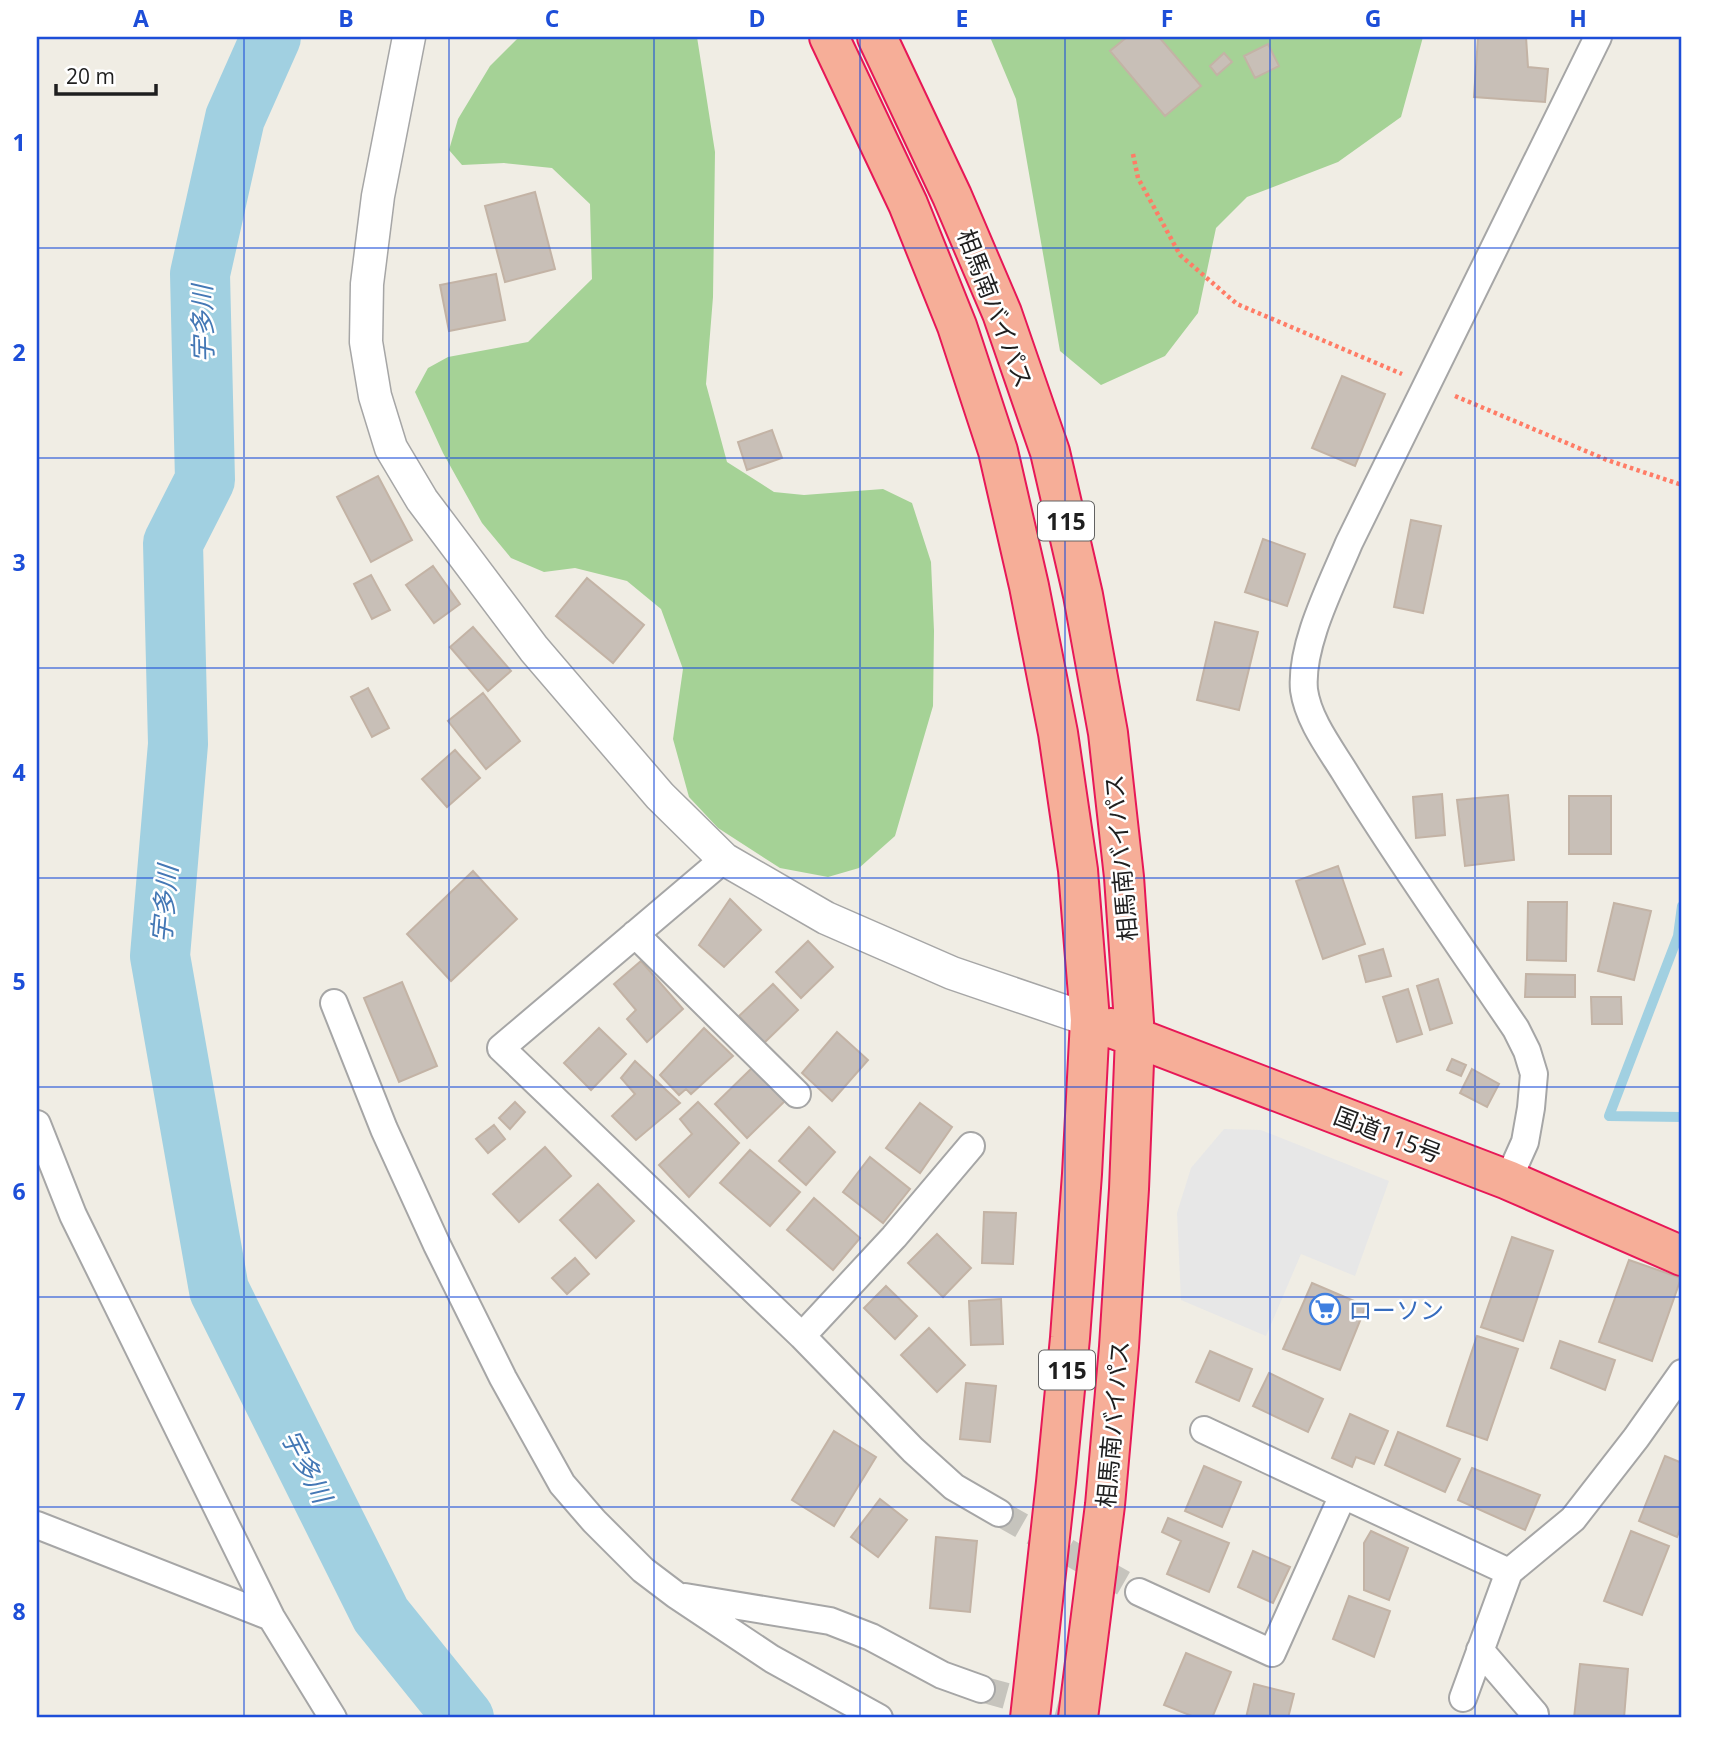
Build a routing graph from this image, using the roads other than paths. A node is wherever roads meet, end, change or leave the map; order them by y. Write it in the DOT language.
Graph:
graph roads {
  1 [pos="409,37"];
  2 [pos="829,37"];
  3 [pos="877,37"];
  4 [pos="1598,37"];
  5 [pos="724,859"];
  6 [pos="635,934"];
  7 [pos="334,1003"];
  8 [pos="1090,1020"];
  9 [pos="1135,1037"];
  10 [pos="797,1094"];
  11 [pos="37,1124"];
  12 [pos="971,1146"];
  13 [pos="1508,1180"];
  14 [pos="1682,1256"];
  15 [pos="802,1336"];
  16 [pos="1682,1373"];
  17 [pos="1204,1430"];
  18 [pos="1343,1495"];
  19 [pos="999,1513"];
  20 [pos="37,1525"];
  21 [pos="1509,1572"];
  22 [pos="1139,1592"];
  23 [pos="676,1595"];
  24 [pos="271,1617"];
  25 [pos="1480,1650"];
  26 [pos="981,1689"];
  27 [pos="1463,1698"];
  28 [pos="332,1718"];
  29 [pos="879,1718"];
  30 [pos="1030,1718"];
  31 [pos="1078,1718"];
  32 [pos="1535,1718"];
  1 -- 5 [label="street"];
  2 -- 8 [label="highway, 相馬南バイパス / 115"];
  3 -- 9 [label="highway, 相馬南バイパス / 115"];
  4 -- 13 [label="street"];
  5 -- 6 [label="street"];
  5 -- 8 [label="street"];
  6 -- 10 [label="street"];
  6 -- 15 [label="street"];
  7 -- 23 [label="street"];
  8 -- 9 [label="highway, 国道115号"];
  8 -- 30 [label="highway, 相馬南バイパス / 115"];
  9 -- 13 [label="highway, 国道115号"];
  9 -- 31 [label="highway, 相馬南バイパス / 115"];
  11 -- 24 [label="street"];
  12 -- 15 [label="street"];
  13 -- 14 [label="highway, 国道115号"];
  15 -- 19 [label="street"];
  16 -- 21 [label="street"];
  17 -- 18 [label="street"];
  18 -- 21 [label="street"];
  18 -- 22 [label="street"];
  20 -- 24 [label="street"];
  21 -- 25 [label="street"];
  23 -- 26 [label="street"];
  23 -- 29 [label="street"];
  24 -- 28 [label="street"];
  25 -- 27 [label="street"];
  25 -- 32 [label="street"];
}
